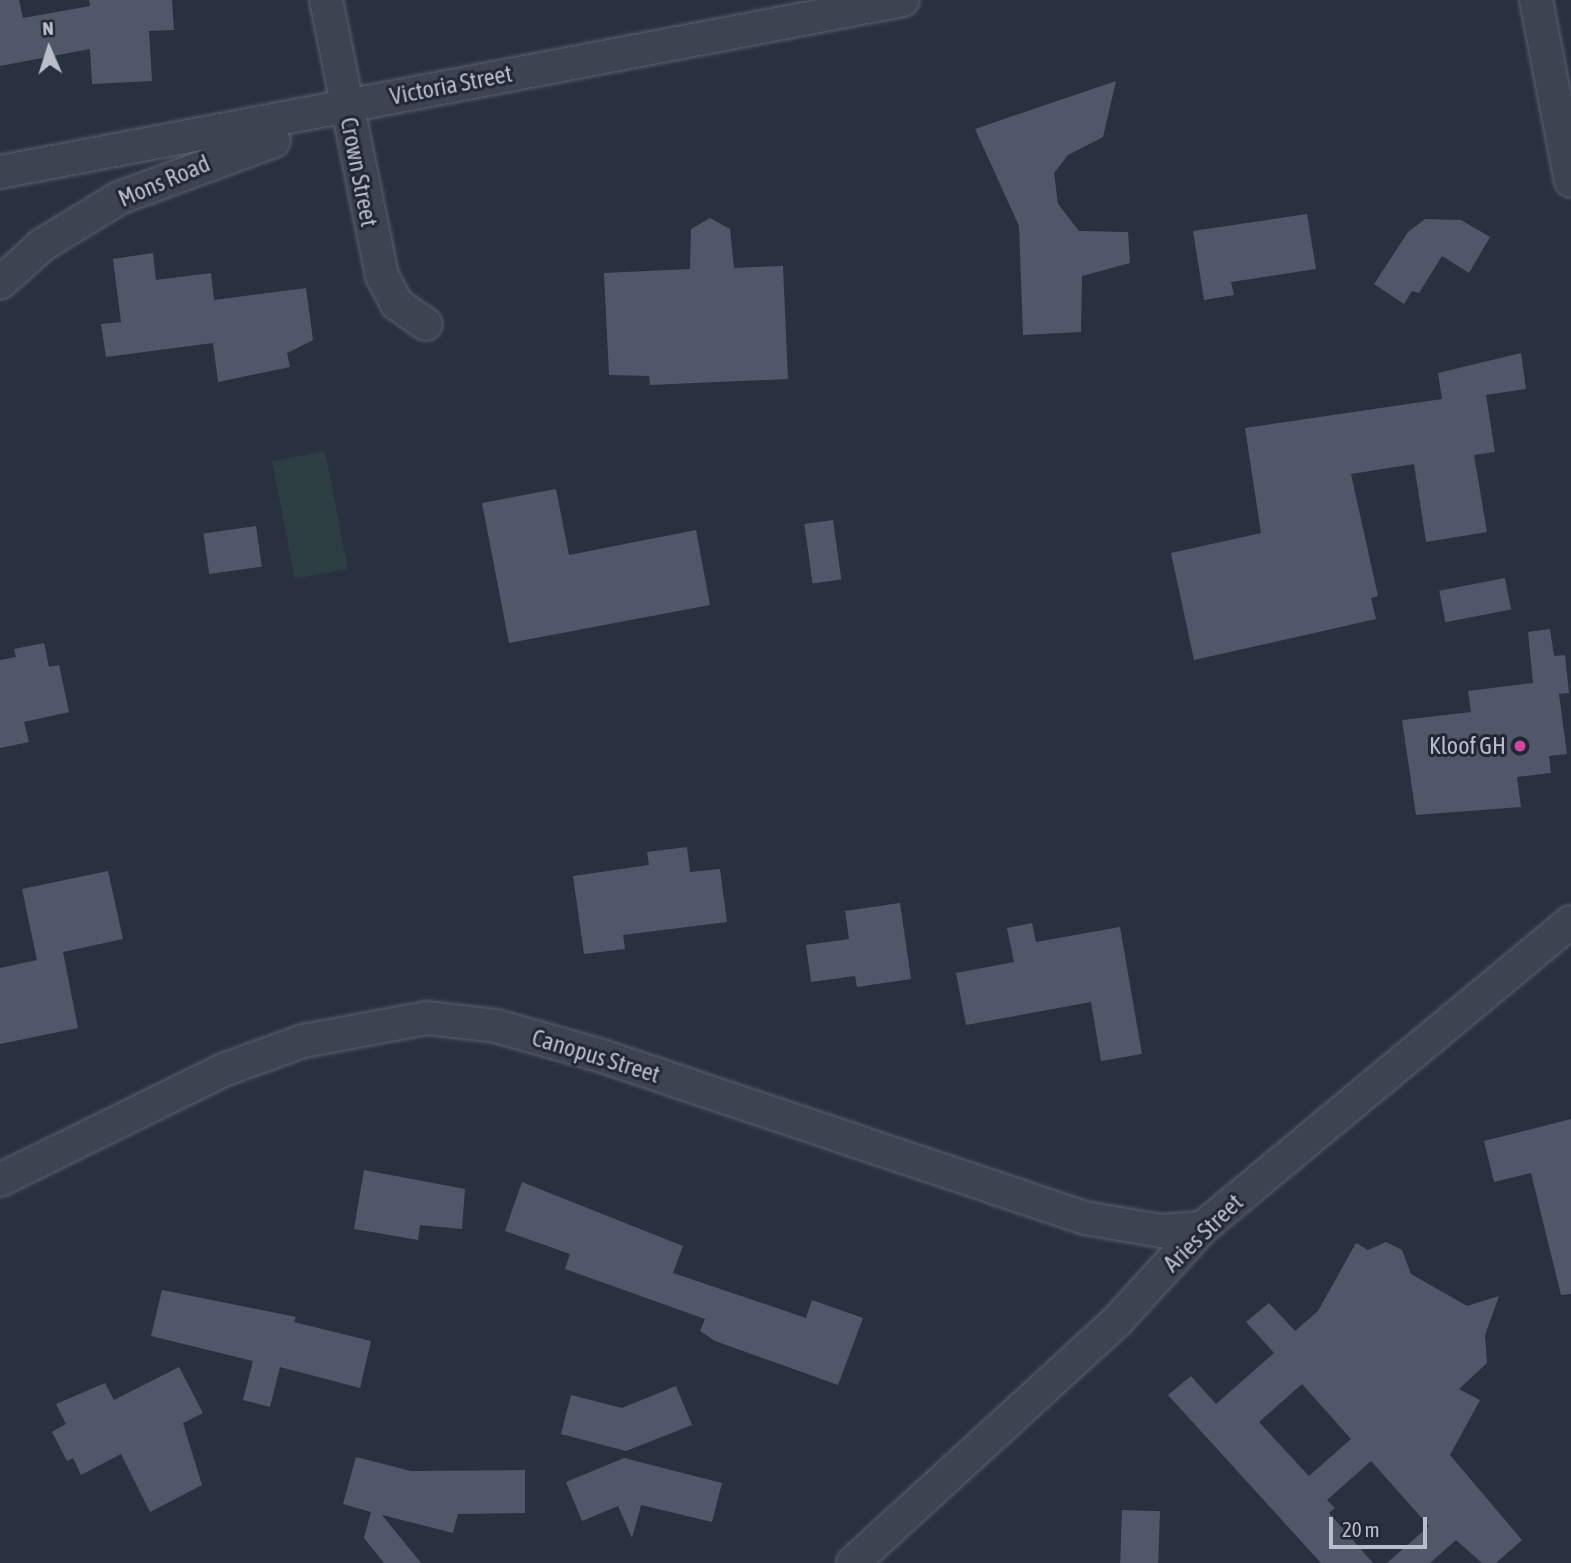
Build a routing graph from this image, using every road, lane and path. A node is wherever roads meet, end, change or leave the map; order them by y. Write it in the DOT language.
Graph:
graph roads {
  1 [pos="326,0"];
  2 [pos="903,0"];
  3 [pos="1536,0"];
  4 [pos="348,112"];
  5 [pos="0,172"];
  6 [pos="1571,181"];
  7 [pos="0,283"];
  8 [pos="426,324"];
  9 [pos="1571,922"];
  10 [pos="0,1180"];
  11 [pos="1202,1228"];
  12 [pos="853,1563"];
  1 -- 4 [label="street, Crown Street"];
  2 -- 4 [label="street, Victoria Street"];
  3 -- 6 [label="street"];
  4 -- 5 [label="street, Victoria Street"];
  4 -- 7 [label="street, Mons Road"];
  4 -- 8 [label="street, Crown Street"];
  9 -- 11 [label="street, Aries Street"];
  10 -- 11 [label="street, Canopus Street"];
  11 -- 12 [label="street, Aries Street"];
}
